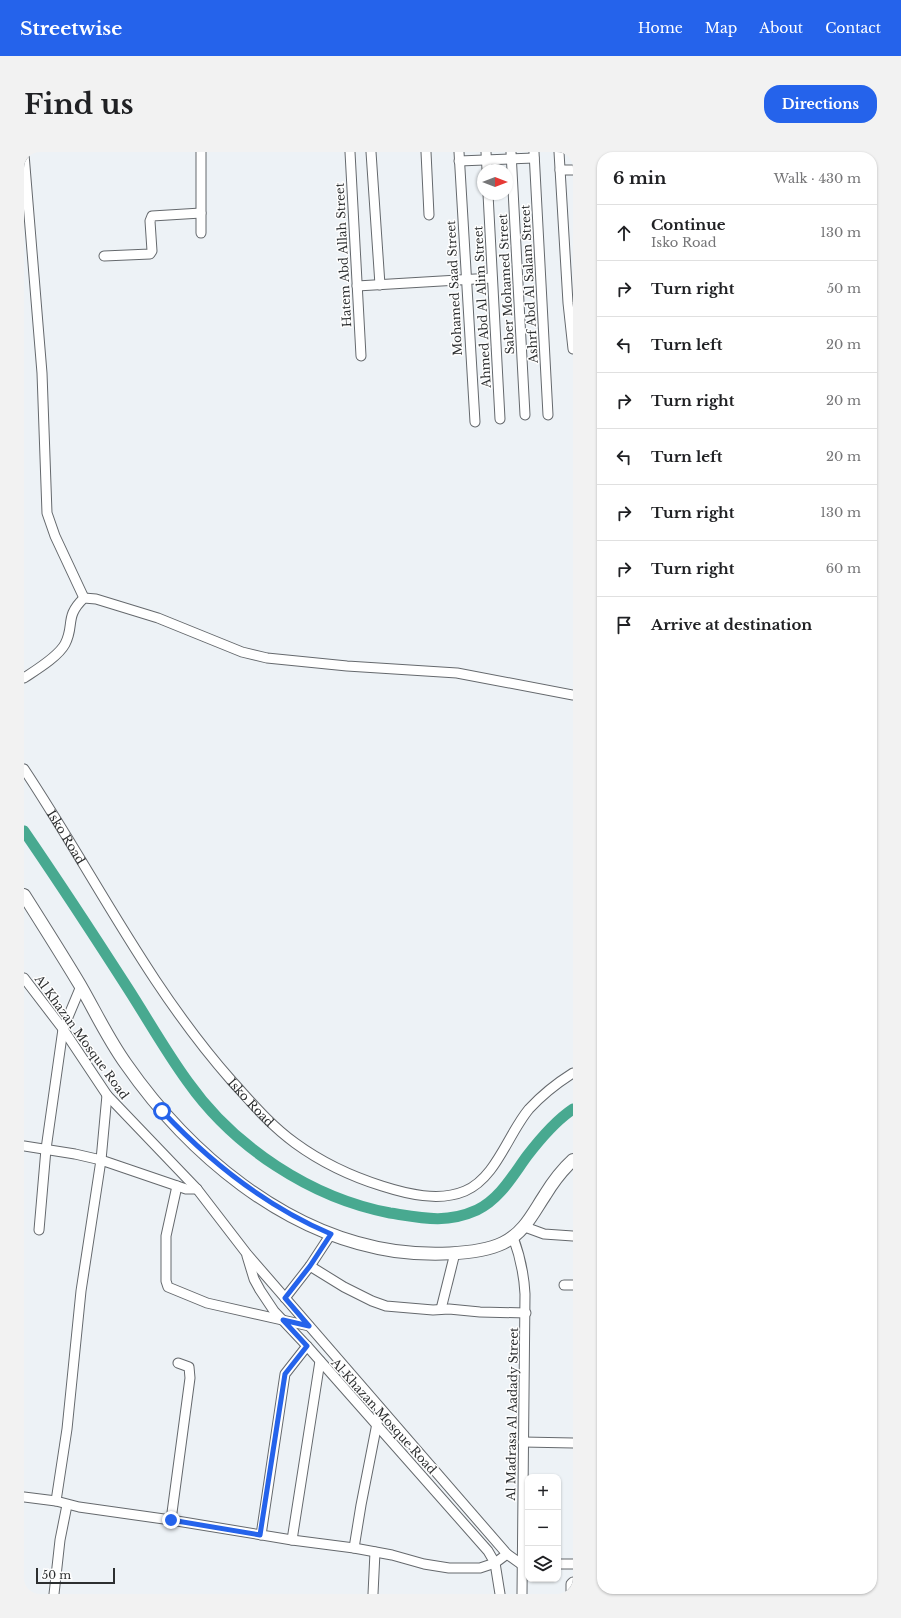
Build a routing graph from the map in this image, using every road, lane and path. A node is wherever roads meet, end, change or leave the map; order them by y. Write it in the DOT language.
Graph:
graph roads {
  1 [pos="201,152"];
  2 [pos="350,152"];
  3 [pos="371,152"];
  4 [pos="426,152"];
  5 [pos="559,152"];
  6 [pos="24,154"];
  7 [pos="511,155"];
  8 [pos="534,155"];
  9 [pos="487,156"];
  10 [pos="459,157"];
  11 [pos="560,170"];
  12 [pos="573,170"];
  13 [pos="488,200"];
  14 [pos="200,213"];
  15 [pos="429,215"];
  16 [pos="563,215"];
  17 [pos="573,215"];
  18 [pos="200,233"];
  19 [pos="27,239"];
  20 [pos="104,256"];
  21 [pos="569,270"];
  22 [pos="492,278"];
  23 [pos="465,280"];
  24 [pos="380,285"];
  25 [pos="357,286"];
  26 [pos="570,303"];
  27 [pos="572,330"];
  28 [pos="573,349"];
  29 [pos="361,356"];
  30 [pos="525,415"];
  31 [pos="548,415"];
  32 [pos="500,419"];
  33 [pos="475,422"];
  34 [pos="84,598"];
  35 [pos="24,678"];
  36 [pos="573,695"];
  37 [pos="24,769"];
  38 [pos="24,895"];
  39 [pos="24,978"];
  40 [pos="80,986"];
  41 [pos="63,1028"];
  42 [pos="573,1073"];
  43 [pos="108,1095"];
  44 [pos="24,1146"];
  45 [pos="46,1148"];
  46 [pos="101,1160"];
  47 [pos="573,1160"];
  48 [pos="177,1186"];
  49 [pos="197,1189"];
  50 [pos="525,1227"];
  51 [pos="39,1230"];
  52 [pos="331,1234"];
  53 [pos="573,1236"];
  54 [pos="513,1237"];
  55 [pos="455,1252"];
  56 [pos="247,1254"];
  57 [pos="310,1266"];
  58 [pos="285,1298"];
  59 [pos="441,1309"];
  60 [pos="526,1313"];
  61 [pos="283,1320"];
  62 [pos="309,1326"];
  63 [pos="307,1346"];
  64 [pos="320,1361"];
  65 [pos="178,1363"];
  66 [pos="380,1408"];
  67 [pos="376,1425"];
  68 [pos="523,1442"];
  69 [pos="573,1443"];
  70 [pos="24,1497"];
  71 [pos="56,1501"];
  72 [pos="67,1505"];
  73 [pos="171,1520"];
  74 [pos="260,1535"];
  75 [pos="292,1540"];
  76 [pos="354,1548"];
  77 [pos="375,1552"];
  78 [pos="508,1554"];
  79 [pos="495,1563"];
  80 [pos="525,1564"];
  81 [pos="561,1564"];
  82 [pos="573,1564"];
  83 [pos="573,1582"];
  84 [pos="54,1594"];
  85 [pos="373,1594"];
  86 [pos="500,1594"];
  87 [pos="522,1594"];
  88 [pos="571,1594"];
  1 -- 14 [label="street"];
  2 -- 25 [label="street, Hatem Abd Allah Street"];
  3 -- 24 [label="street"];
  4 -- 15 [label="street"];
  5 -- 11 [label="street"];
  6 -- 19 [label="street"];
  7 -- 8 [label="street"];
  7 -- 9 [label="street"];
  7 -- 30 [label="street, Saber Mohamed Street"];
  8 -- 31 [label="street, Ashrf Abd Al Salam Street"];
  9 -- 10 [label="street"];
  10 -- 23 [label="street, Mohamed Saad Street"];
  11 -- 12 [label="street"];
  11 -- 16 [label="street"];
  13 -- 22 [label="street, Ahmed Abd Al Alim Street"];
  14 -- 18 [label="street"];
  14 -- 20 [label="street"];
  16 -- 17 [label="street"];
  16 -- 21 [label="street"];
  19 -- 34 [label="street"];
  21 -- 26 [label="street"];
  22 -- 23 [label="street"];
  22 -- 32 [label="street, Ahmed Abd Al Alim Street"];
  23 -- 24 [label="street"];
  23 -- 33 [label="street, Mohamed Saad Street"];
  24 -- 25 [label="street"];
  25 -- 29 [label="street, Hatem Abd Allah Street"];
  26 -- 27 [label="street"];
  27 -- 28 [label="street"];
  34 -- 35 [label="street"];
  34 -- 36 [label="street"];
  37 -- 42 [label="street, Isko Road"];
  38 -- 40 [label="street"];
  39 -- 41 [label="street, Al Khazan Mosque Road"];
  40 -- 41 [label="street"];
  40 -- 52 [label="street"];
  41 -- 43 [label="street, Al Khazan Mosque Road"];
  41 -- 45 [label="street"];
  43 -- 46 [label="street"];
  43 -- 49 [label="street, Al Khazan Mosque Road"];
  44 -- 45 [label="street"];
  45 -- 46 [label="street"];
  45 -- 51 [label="street"];
  46 -- 48 [label="street"];
  46 -- 71 [label="street"];
  47 -- 50 [label="street"];
  48 -- 49 [label="street"];
  48 -- 61 [label="street"];
  49 -- 56 [label="street, Al Khazan Mosque Road"];
  50 -- 53 [label="street"];
  50 -- 54 [label="street"];
  52 -- 55 [label="street"];
  52 -- 57 [label="street"];
  54 -- 55 [label="street"];
  54 -- 60 [label="street, Al Madrasa Al Aadady Street"];
  55 -- 59 [label="street"];
  56 -- 58 [label="street, Al Khazan Mosque Road"];
  56 -- 61 [label="street, Al Khazan Mosque Road"];
  57 -- 58 [label="street"];
  57 -- 59 [label="street"];
  58 -- 62 [label="street, Al Khazan Mosque Road"];
  59 -- 60 [label="street"];
  60 -- 68 [label="street, Al Madrasa Al Aadady Street"];
  61 -- 62 [label="street"];
  61 -- 63 [label="street, Al Khazan Mosque Road"];
  62 -- 66 [label="street, Al Khazan Mosque Road"];
  63 -- 64 [label="street, Al Khazan Mosque Road"];
  63 -- 74 [label="street"];
  64 -- 67 [label="street, Al Khazan Mosque Road"];
  64 -- 75 [label="street"];
  65 -- 73 [label="street"];
  66 -- 67 [label="street"];
  66 -- 78 [label="street, Al Khazan Mosque Road"];
  67 -- 76 [label="street"];
  67 -- 79 [label="street, Al Khazan Mosque Road"];
  68 -- 69 [label="street"];
  68 -- 80 [label="street, Al Madrasa Al Aadady Street"];
  70 -- 71 [label="street"];
  71 -- 72 [label="street"];
  72 -- 73 [label="street"];
  72 -- 84 [label="street"];
  73 -- 74 [label="street"];
  74 -- 75 [label="street"];
  75 -- 76 [label="street"];
  76 -- 77 [label="street"];
  77 -- 79 [label="street"];
  77 -- 85 [label="street"];
  78 -- 79 [label="street"];
  78 -- 80 [label="street, Al Khazan Mosque Road"];
  79 -- 86 [label="street, Al Khazan Mosque Road"];
  80 -- 87 [label="street, Al Madrasa Al Aadady Street"];
  81 -- 82 [label="street"];
  83 -- 88 [label="street"];
}
